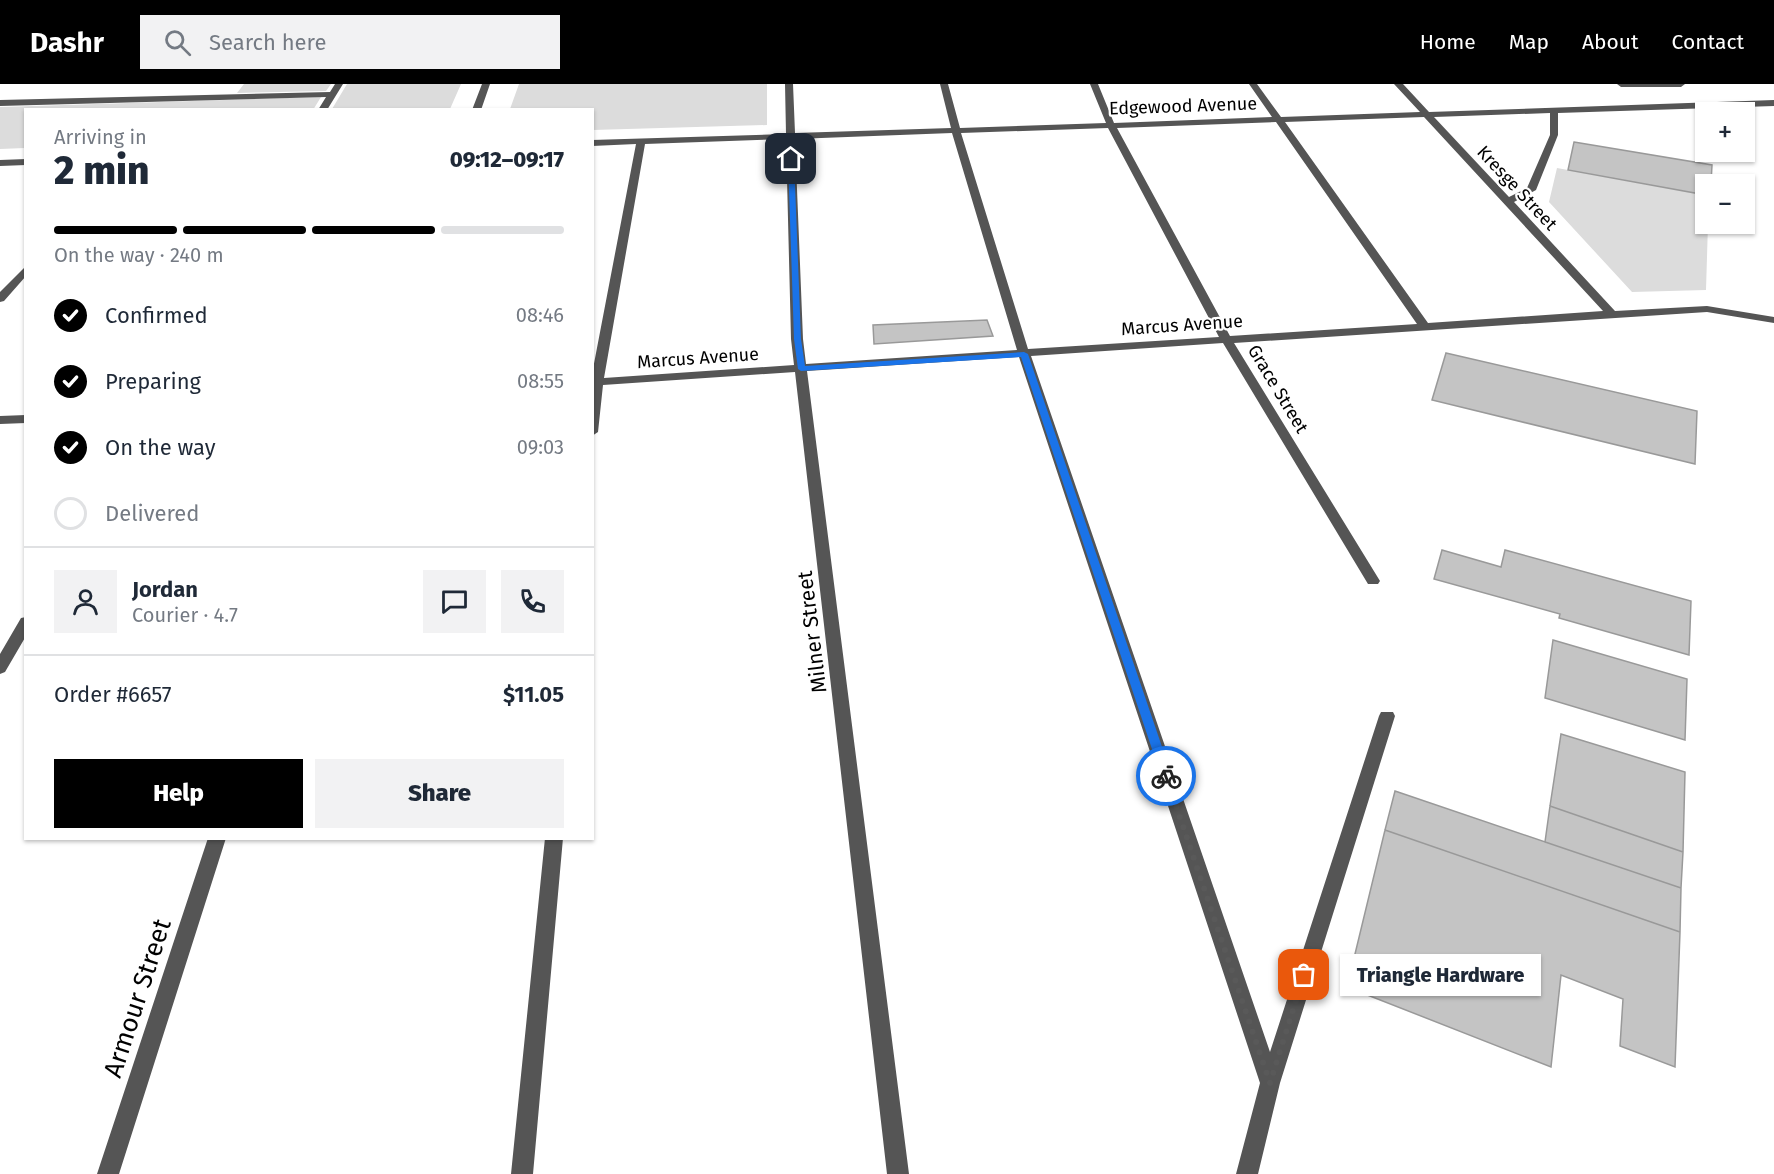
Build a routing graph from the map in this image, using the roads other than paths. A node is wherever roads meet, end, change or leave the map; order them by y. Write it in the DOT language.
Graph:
graph roads {
  1 [pos="339,84"];
  2 [pos="486,84"];
  3 [pos="789,84"];
  4 [pos="944,84"];
  5 [pos="1094,84"];
  6 [pos="1253,84"];
  7 [pos="1398,84"];
  8 [pos="1622,84"];
  9 [pos="1681,84"];
  10 [pos="1632,92"];
  11 [pos="333,94"];
  12 [pos="1641,99"];
  13 [pos="0,103"];
  14 [pos="1774,103"];
  15 [pos="1649,107"];
  16 [pos="323,108"];
  17 [pos="477,108"];
  18 [pos="1554,110"];
  19 [pos="1426,115"];
  20 [pos="1278,120"];
  21 [pos="1111,125"];
  22 [pos="956,131"];
  23 [pos="791,136"];
  24 [pos="641,142"];
  25 [pos="594,143"];
  26 [pos="24,162"];
  27 [pos="0,163"];
  28 [pos="1508,202"];
  29 [pos="24,271"];
  30 [pos="0,299"];
  31 [pos="1612,314"];
  32 [pos="1774,320"];
  33 [pos="1424,325"];
  34 [pos="1226,339"];
  35 [pos="1024,354"];
  36 [pos="801,369"];
  37 [pos="595,382"];
  38 [pos="594,399"];
  39 [pos="24,419"];
  40 [pos="0,420"];
  41 [pos="1373,581"];
  42 [pos="24,626"];
  43 [pos="0,668"];
  44 [pos="1387,716"];
  45 [pos="216,840"];
  46 [pos="554,840"];
  47 [pos="1270,1083"];
  48 [pos="108,1174"];
  49 [pos="522,1174"];
  50 [pos="898,1174"];
  51 [pos="1246,1174"];
  1 -- 11 [label="street"];
  2 -- 17 [label="street"];
  3 -- 23 [label="street, Milner Street"];
  4 -- 22 [label="street"];
  5 -- 21 [label="street, Grace Street"];
  6 -- 20 [label="street"];
  7 -- 19 [label="street, Kresge Street"];
  8 -- 9 [label="street"];
  8 -- 10 [label="street"];
  11 -- 13 [label="street"];
  11 -- 16 [label="street"];
  12 -- 15 [label="street"];
  14 -- 15 [label="street, Edgewood Avenue"];
  15 -- 18 [label="street, Edgewood Avenue"];
  18 -- 19 [label="street, Edgewood Avenue"];
  18 -- 28 [label="street"];
  19 -- 20 [label="street, Edgewood Avenue"];
  19 -- 28 [label="street, Kresge Street"];
  20 -- 21 [label="street, Edgewood Avenue"];
  20 -- 33 [label="street"];
  21 -- 22 [label="street, Edgewood Avenue"];
  21 -- 34 [label="street, Grace Street"];
  22 -- 23 [label="street, Edgewood Avenue"];
  22 -- 35 [label="street"];
  23 -- 24 [label="street, Edgewood Avenue"];
  23 -- 36 [label="street, Milner Street"];
  24 -- 25 [label="street, Edgewood Avenue"];
  24 -- 37 [label="street"];
  26 -- 27 [label="street"];
  28 -- 31 [label="street, Kresge Street"];
  29 -- 30 [label="street"];
  31 -- 32 [label="street, Marcus Avenue"];
  31 -- 33 [label="street, Marcus Avenue"];
  33 -- 34 [label="street, Marcus Avenue"];
  34 -- 35 [label="street, Marcus Avenue"];
  34 -- 41 [label="street, Grace Street"];
  35 -- 36 [label="street, Marcus Avenue"];
  35 -- 47 [label="street"];
  36 -- 37 [label="street, Marcus Avenue"];
  36 -- 50 [label="street, Milner Street"];
  37 -- 38 [label="street"];
  39 -- 40 [label="street"];
  42 -- 43 [label="street"];
  44 -- 47 [label="street"];
  45 -- 48 [label="street, Armour Street"];
  46 -- 49 [label="street"];
  47 -- 51 [label="street"];
}
